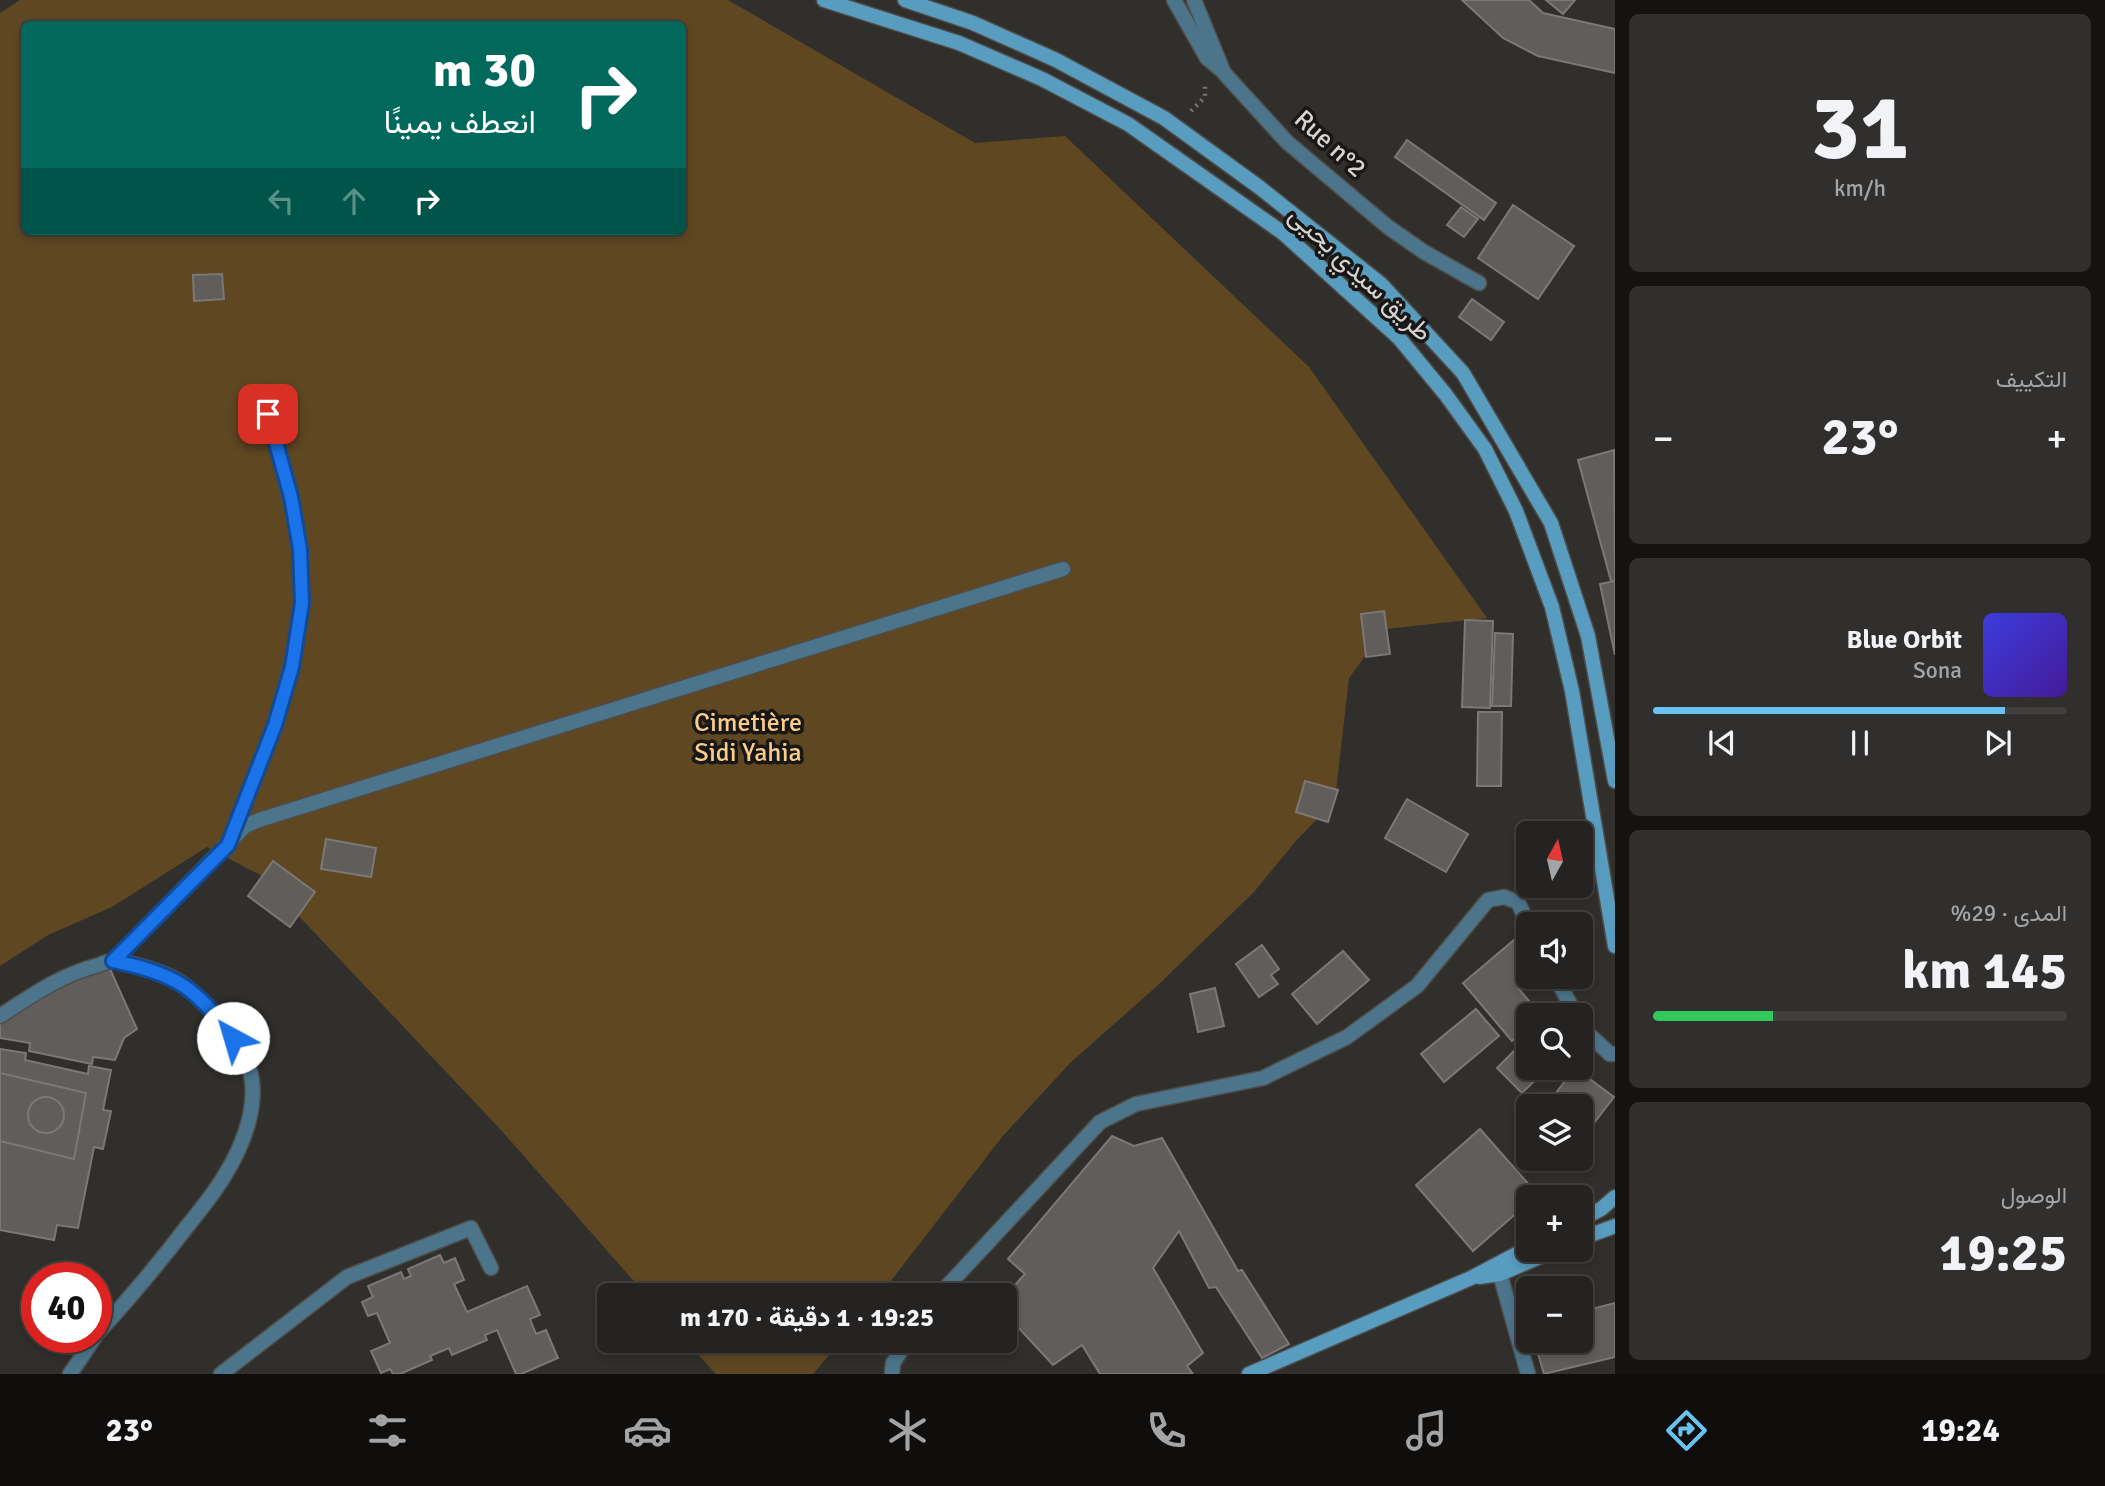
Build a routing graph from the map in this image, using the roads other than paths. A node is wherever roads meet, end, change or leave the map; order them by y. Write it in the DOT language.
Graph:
graph roads {
  1 [pos="824,0"];
  2 [pos="905,0"];
  3 [pos="1174,0"];
  4 [pos="1194,0"];
  5 [pos="1224,73"];
  6 [pos="1479,282"];
  7 [pos="268,414"];
  8 [pos="1063,569"];
  9 [pos="1615,782"];
  10 [pos="228,845"];
  11 [pos="1523,912"];
  12 [pos="1615,946"];
  13 [pos="113,961"];
  14 [pos="0,1016"];
  15 [pos="1593,1039"];
  16 [pos="1615,1054"];
  17 [pos="1615,1187"];
  18 [pos="1615,1197"];
  19 [pos="1601,1209"];
  20 [pos="1593,1213"];
  21 [pos="1615,1226"];
  22 [pos="1593,1234"];
  23 [pos="1516,1254"];
  24 [pos="1528,1262"];
  25 [pos="491,1268"];
  26 [pos="1500,1274"];
  27 [pos="1471,1278"];
  28 [pos="950,1283"];
  29 [pos="112,1318"];
  30 [pos="84,1353"];
  31 [pos="899,1353"];
  32 [pos="70,1374"];
  33 [pos="221,1374"];
  34 [pos="892,1374"];
  35 [pos="1249,1374"];
  36 [pos="1528,1374"];
  1 -- 12 [label="main road, طريق سيدي يحيى"];
  2 -- 9 [label="main road, طريق سيدي يحيى"];
  3 -- 5 [label="street"];
  4 -- 5 [label="street, Rue n°2"];
  5 -- 6 [label="street, Rue n°2"];
  7 -- 10 [label="street"];
  8 -- 10 [label="street"];
  10 -- 13 [label="street"];
  11 -- 28 [label="street"];
  13 -- 14 [label="street"];
  13 -- 29 [label="street"];
  15 -- 16 [label="street"];
  17 -- 19 [label="main road"];
  18 -- 19 [label="main road"];
  19 -- 20 [label="main road"];
  21 -- 22 [label="main road"];
  23 -- 27 [label="main road"];
  24 -- 26 [label="main road"];
  25 -- 33 [label="street"];
  26 -- 27 [label="main road"];
  26 -- 36 [label="street"];
  27 -- 35 [label="main road"];
  30 -- 32 [label="street"];
  31 -- 34 [label="street"];
}
